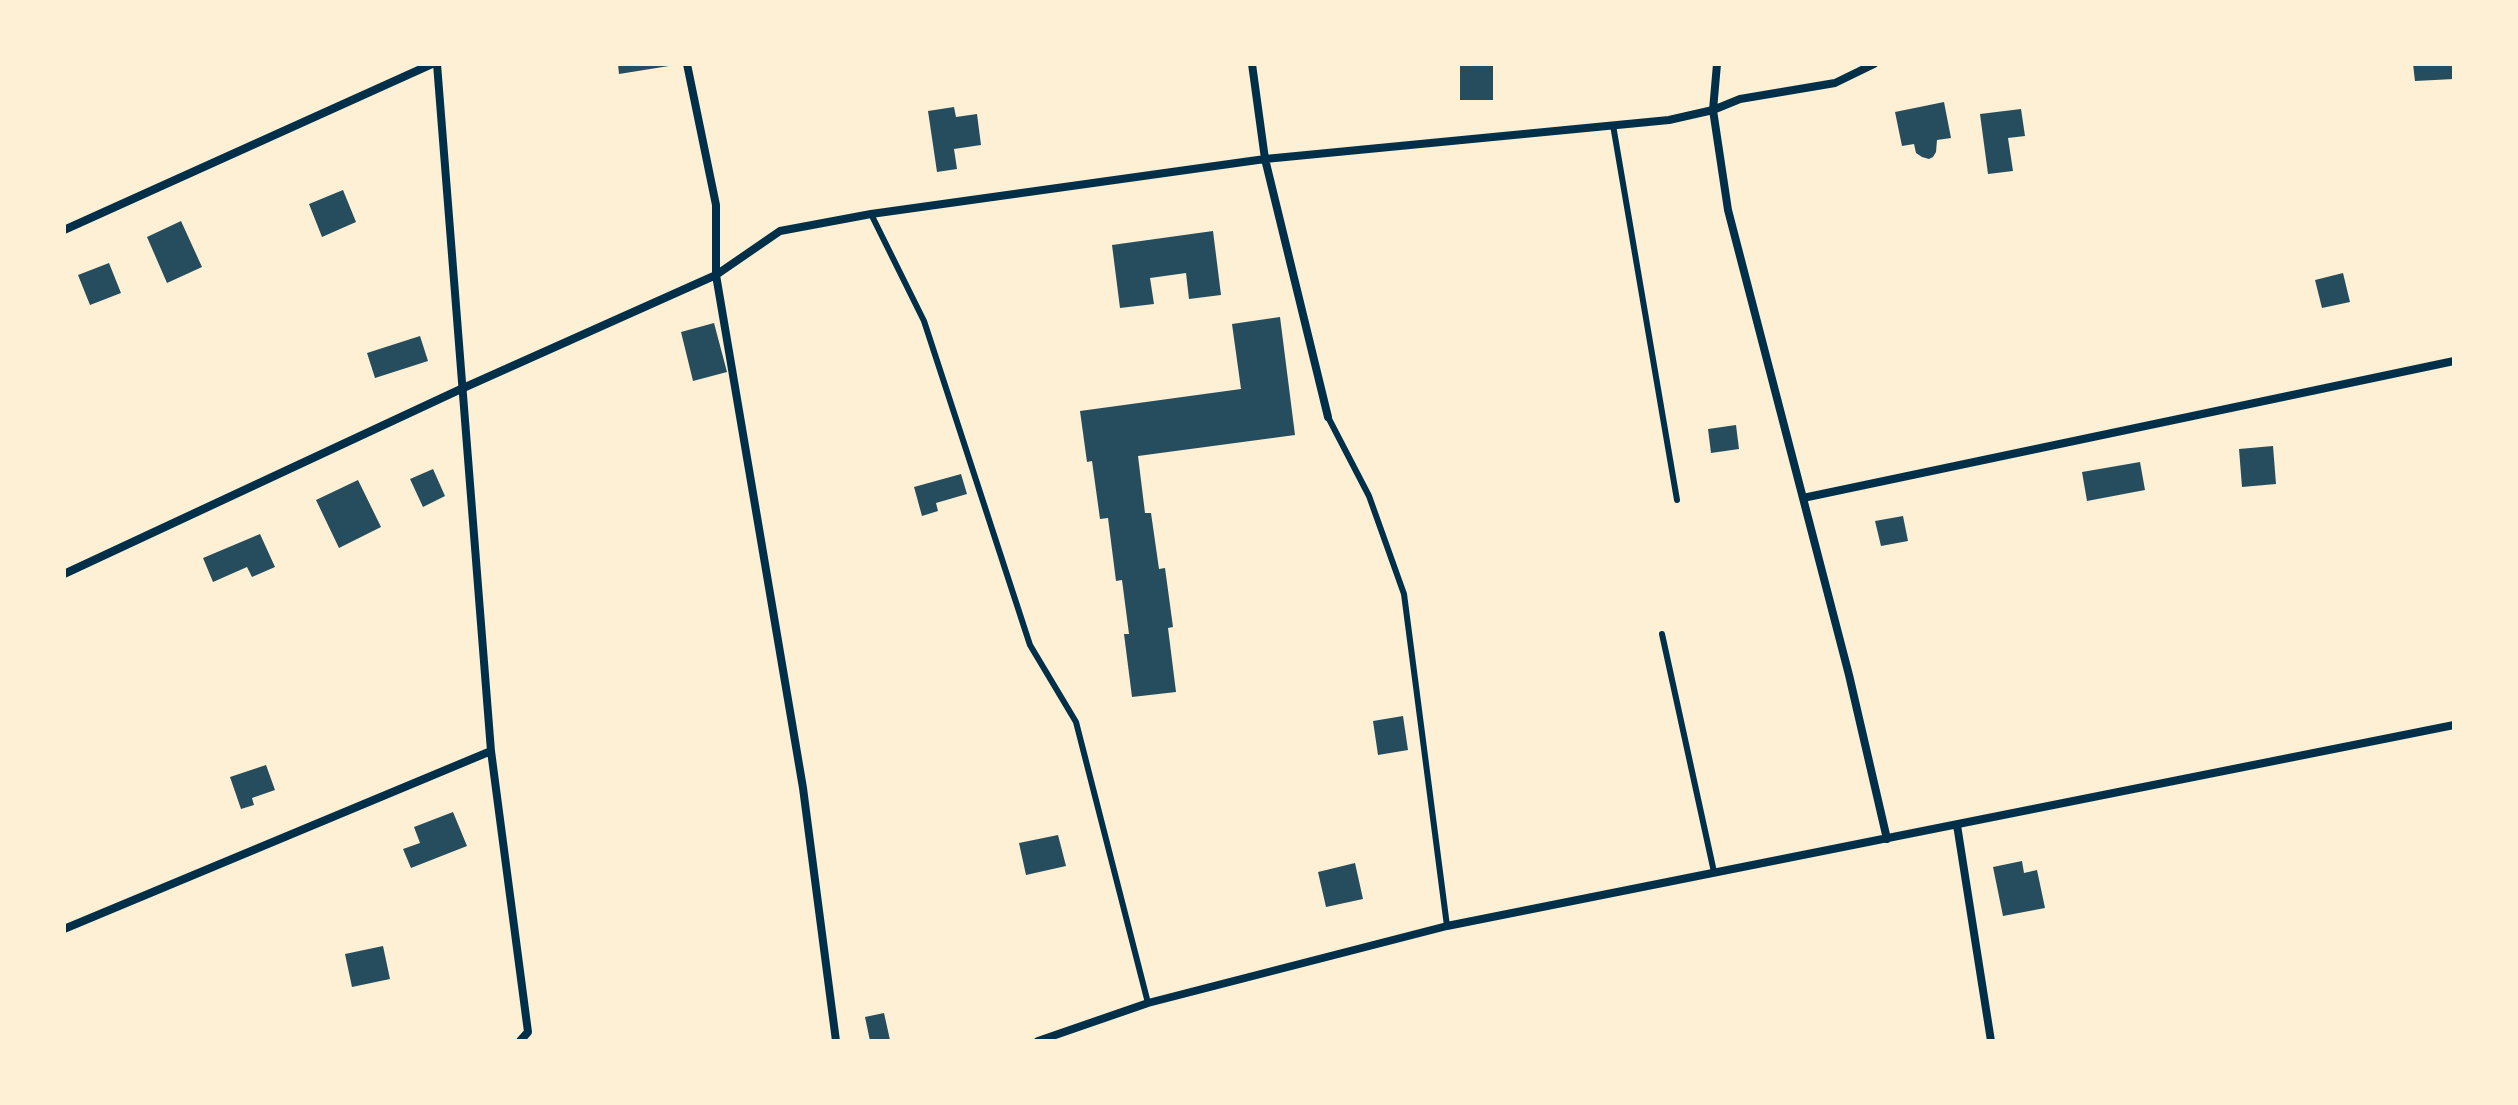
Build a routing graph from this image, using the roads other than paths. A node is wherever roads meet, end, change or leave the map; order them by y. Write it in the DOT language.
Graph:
graph roads {
  1 [pos="434,64"];
  2 [pos="687,64"];
  3 [pos="1252,64"];
  4 [pos="1717,64"];
  5 [pos="1874,64"];
  6 [pos="1713,110"];
  7 [pos="1613,125"];
  8 [pos="1265,159"];
  9 [pos="871,214"];
  10 [pos="64,230"];
  11 [pos="716,275"];
  12 [pos="2454,361"];
  13 [pos="461,389"];
  14 [pos="1328,417"];
  15 [pos="1803,498"];
  16 [pos="1677,500"];
  17 [pos="64,574"];
  18 [pos="1662,634"];
  19 [pos="2454,725"];
  20 [pos="491,751"];
  21 [pos="1957,825"];
  22 [pos="1887,839"];
  23 [pos="1714,872"];
  24 [pos="1447,926"];
  25 [pos="64,929"];
  26 [pos="1148,1003"];
  27 [pos="520,1041"];
  28 [pos="836,1041"];
  29 [pos="1038,1041"];
  30 [pos="1991,1041"];
  1 -- 10 [label="street"];
  1 -- 13 [label="street"];
  2 -- 11 [label="street"];
  3 -- 8 [label="street"];
  4 -- 6 [label="street"];
  5 -- 6 [label="street"];
  6 -- 7 [label="street"];
  6 -- 15 [label="street"];
  7 -- 8 [label="street"];
  7 -- 16 [label="lane"];
  8 -- 9 [label="street"];
  8 -- 14 [label="street"];
  9 -- 11 [label="street"];
  9 -- 26 [label="lane"];
  11 -- 13 [label="street"];
  11 -- 28 [label="street"];
  12 -- 15 [label="street"];
  13 -- 17 [label="street"];
  13 -- 20 [label="street"];
  14 -- 24 [label="lane"];
  15 -- 22 [label="street"];
  18 -- 23 [label="lane"];
  19 -- 21 [label="street"];
  20 -- 25 [label="street"];
  20 -- 27 [label="street"];
  21 -- 22 [label="street"];
  21 -- 30 [label="street"];
  22 -- 23 [label="street"];
  23 -- 24 [label="street"];
  24 -- 26 [label="street"];
  26 -- 29 [label="street"];
}
